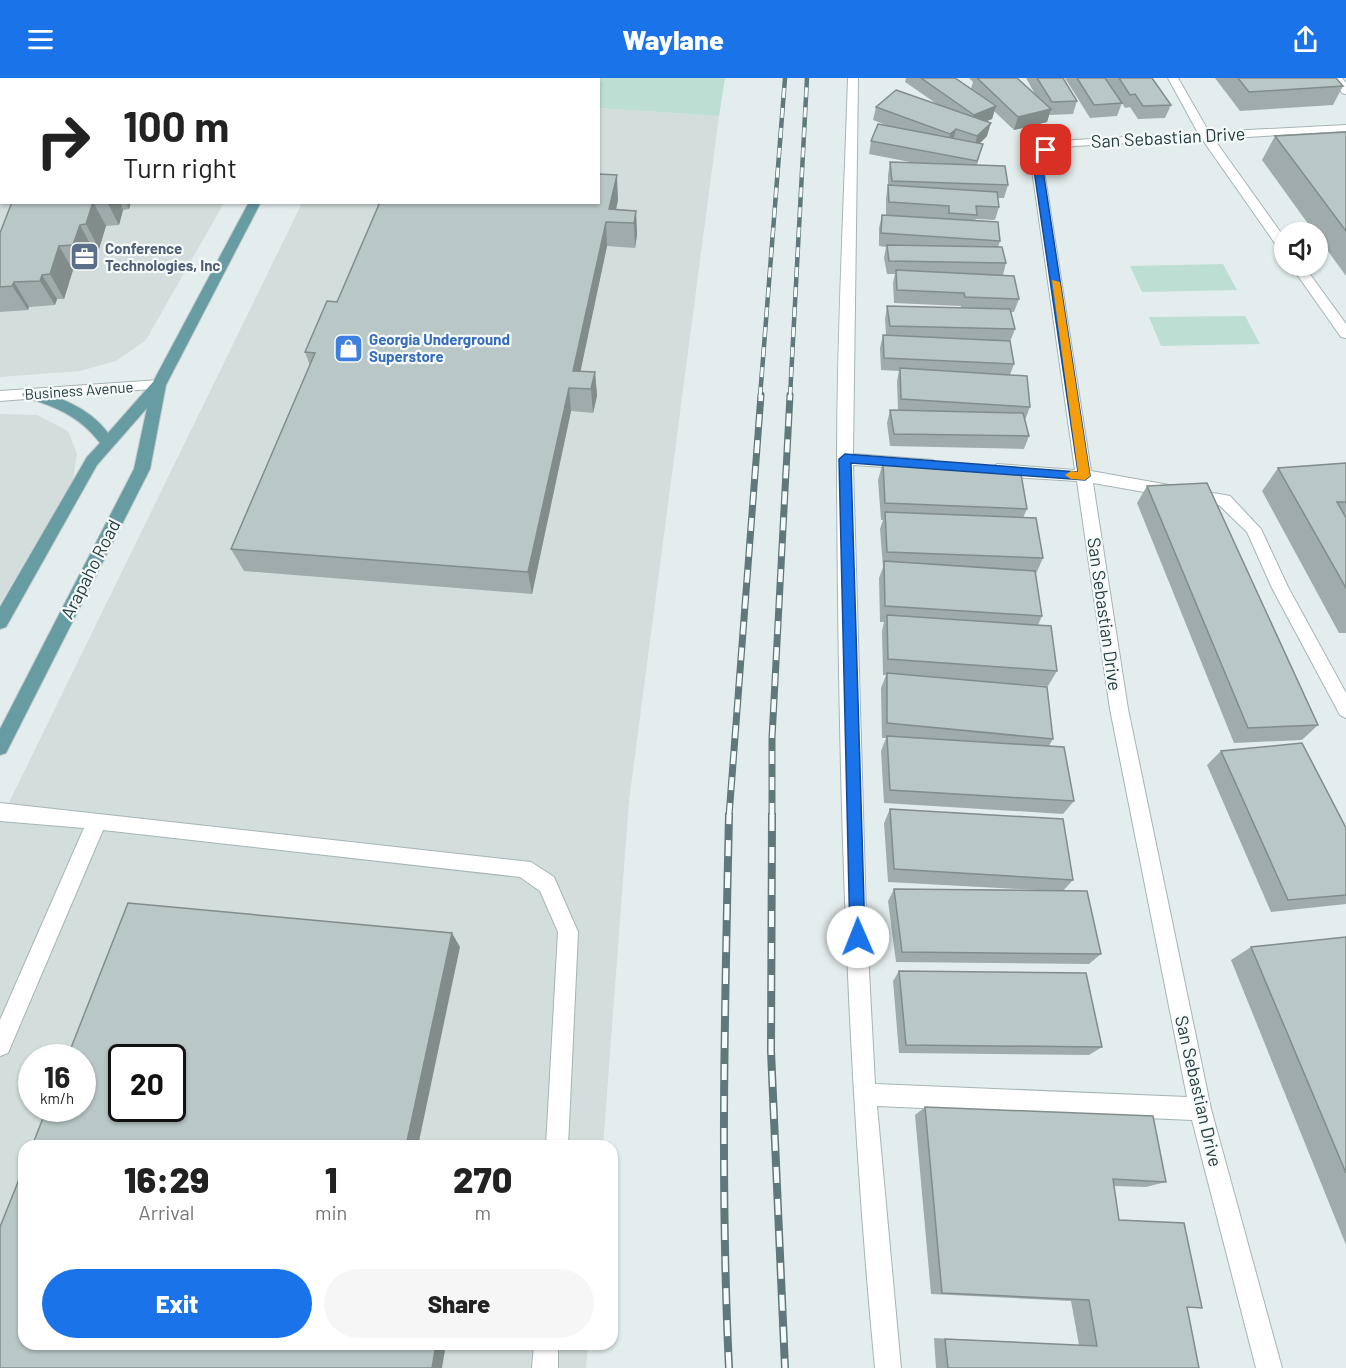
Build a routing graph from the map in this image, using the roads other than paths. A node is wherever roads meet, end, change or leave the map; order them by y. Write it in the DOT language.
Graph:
graph roads {
  1 [pos="853,78"];
  2 [pos="1173,78"];
  3 [pos="1337,78"];
  4 [pos="1346,91"];
  5 [pos="1346,128"];
  6 [pos="1205,135"];
  7 [pos="254,204"];
  8 [pos="1274,232"];
  9 [pos="1305,276"];
  10 [pos="1346,334"];
  11 [pos="159,385"];
  12 [pos="29,394"];
  13 [pos="0,396"];
  14 [pos="108,443"];
  15 [pos="845,459"];
  16 [pos="948,466"];
  17 [pos="982,469"];
  18 [pos="1085,476"];
  19 [pos="2,616"];
  20 [pos="1346,710"];
  21 [pos="0,747"];
  22 [pos="0,812"];
  23 [pos="96,821"];
  24 [pos="0,1045"];
  25 [pos="866,1095"];
  26 [pos="1200,1109"];
  27 [pos="557,1140"];
  28 [pos="546,1350"];
  29 [pos="545,1368"];
  30 [pos="888,1368"];
  31 [pos="1269,1368"];
  1 -- 15 [label="street"];
  2 -- 6 [label="street"];
  3 -- 4 [label="street"];
  5 -- 6 [label="street, San Sebastian Drive"];
  6 -- 8 [label="street"];
  6 -- 18 [label="street, San Sebastian Drive"];
  7 -- 11 [label="main road, Arapaho Road"];
  9 -- 10 [label="street"];
  11 -- 12 [label="street, Business Avenue"];
  11 -- 14 [label="main road, Arapaho Road"];
  11 -- 21 [label="main road, Arapaho Road"];
  12 -- 13 [label="street, Business Avenue"];
  12 -- 14 [label="main road"];
  14 -- 19 [label="main road, Arapaho Road"];
  15 -- 16 [label="street"];
  15 -- 25 [label="street"];
  17 -- 18 [label="street"];
  18 -- 20 [label="street"];
  18 -- 26 [label="street, San Sebastian Drive"];
  22 -- 23 [label="street"];
  23 -- 24 [label="street"];
  23 -- 27 [label="street"];
  25 -- 26 [label="street"];
  25 -- 30 [label="street"];
  26 -- 31 [label="street, San Sebastian Drive"];
  28 -- 29 [label="street"];
}
